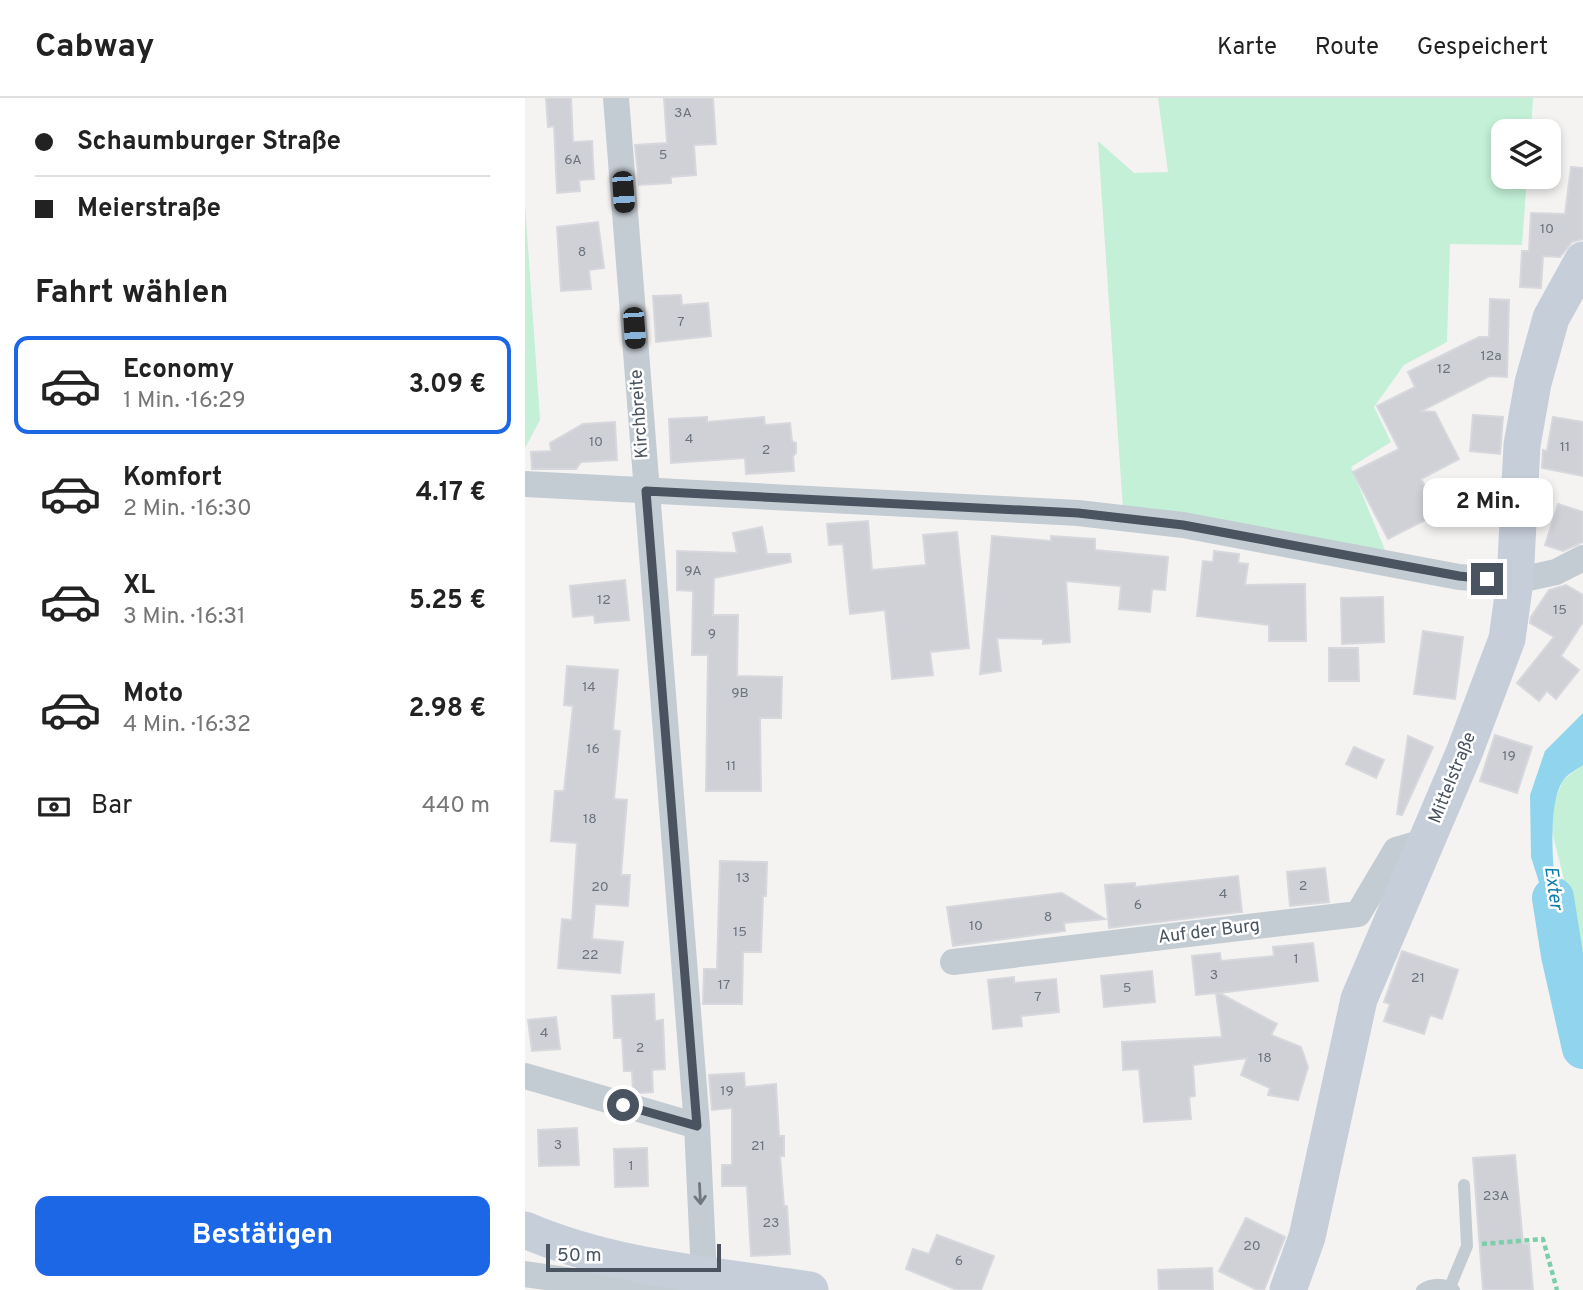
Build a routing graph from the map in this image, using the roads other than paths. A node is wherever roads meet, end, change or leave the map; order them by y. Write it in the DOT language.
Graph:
graph roads {
  1 [pos="616,98"];
  2 [pos="1583,260"];
  3 [pos="525,484"];
  4 [pos="646,491"];
  5 [pos="1583,558"];
  6 [pos="1515,581"];
  7 [pos="1427,841"];
  8 [pos="953,962"];
  9 [pos="525,1076"];
  10 [pos="697,1126"];
  11 [pos="1464,1185"];
  12 [pos="525,1230"];
  13 [pos="525,1274"];
  14 [pos="703,1275"];
  15 [pos="805,1289"];
  16 [pos="1452,1289"];
  17 [pos="1288,1290"];
  18 [pos="1422,1290"];
  1 -- 4 [label="street, Kirchbreite"];
  2 -- 6 [label="main road, Mittelstraße"];
  3 -- 4 [label="street"];
  4 -- 6 [label="street"];
  4 -- 10 [label="street, Kirchbreite"];
  5 -- 6 [label="street"];
  6 -- 7 [label="main road, Mittelstraße"];
  7 -- 8 [label="street, Auf der Burg"];
  7 -- 17 [label="main road, Mittelstraße"];
  9 -- 10 [label="street"];
  10 -- 14 [label="street, Kirchbreite, one-way"];
  11 -- 16 [label="lane"];
  12 -- 14 [label="main road"];
  13 -- 15 [label="street"];
  14 -- 15 [label="main road"];
  16 -- 18 [label="lane"];
}
